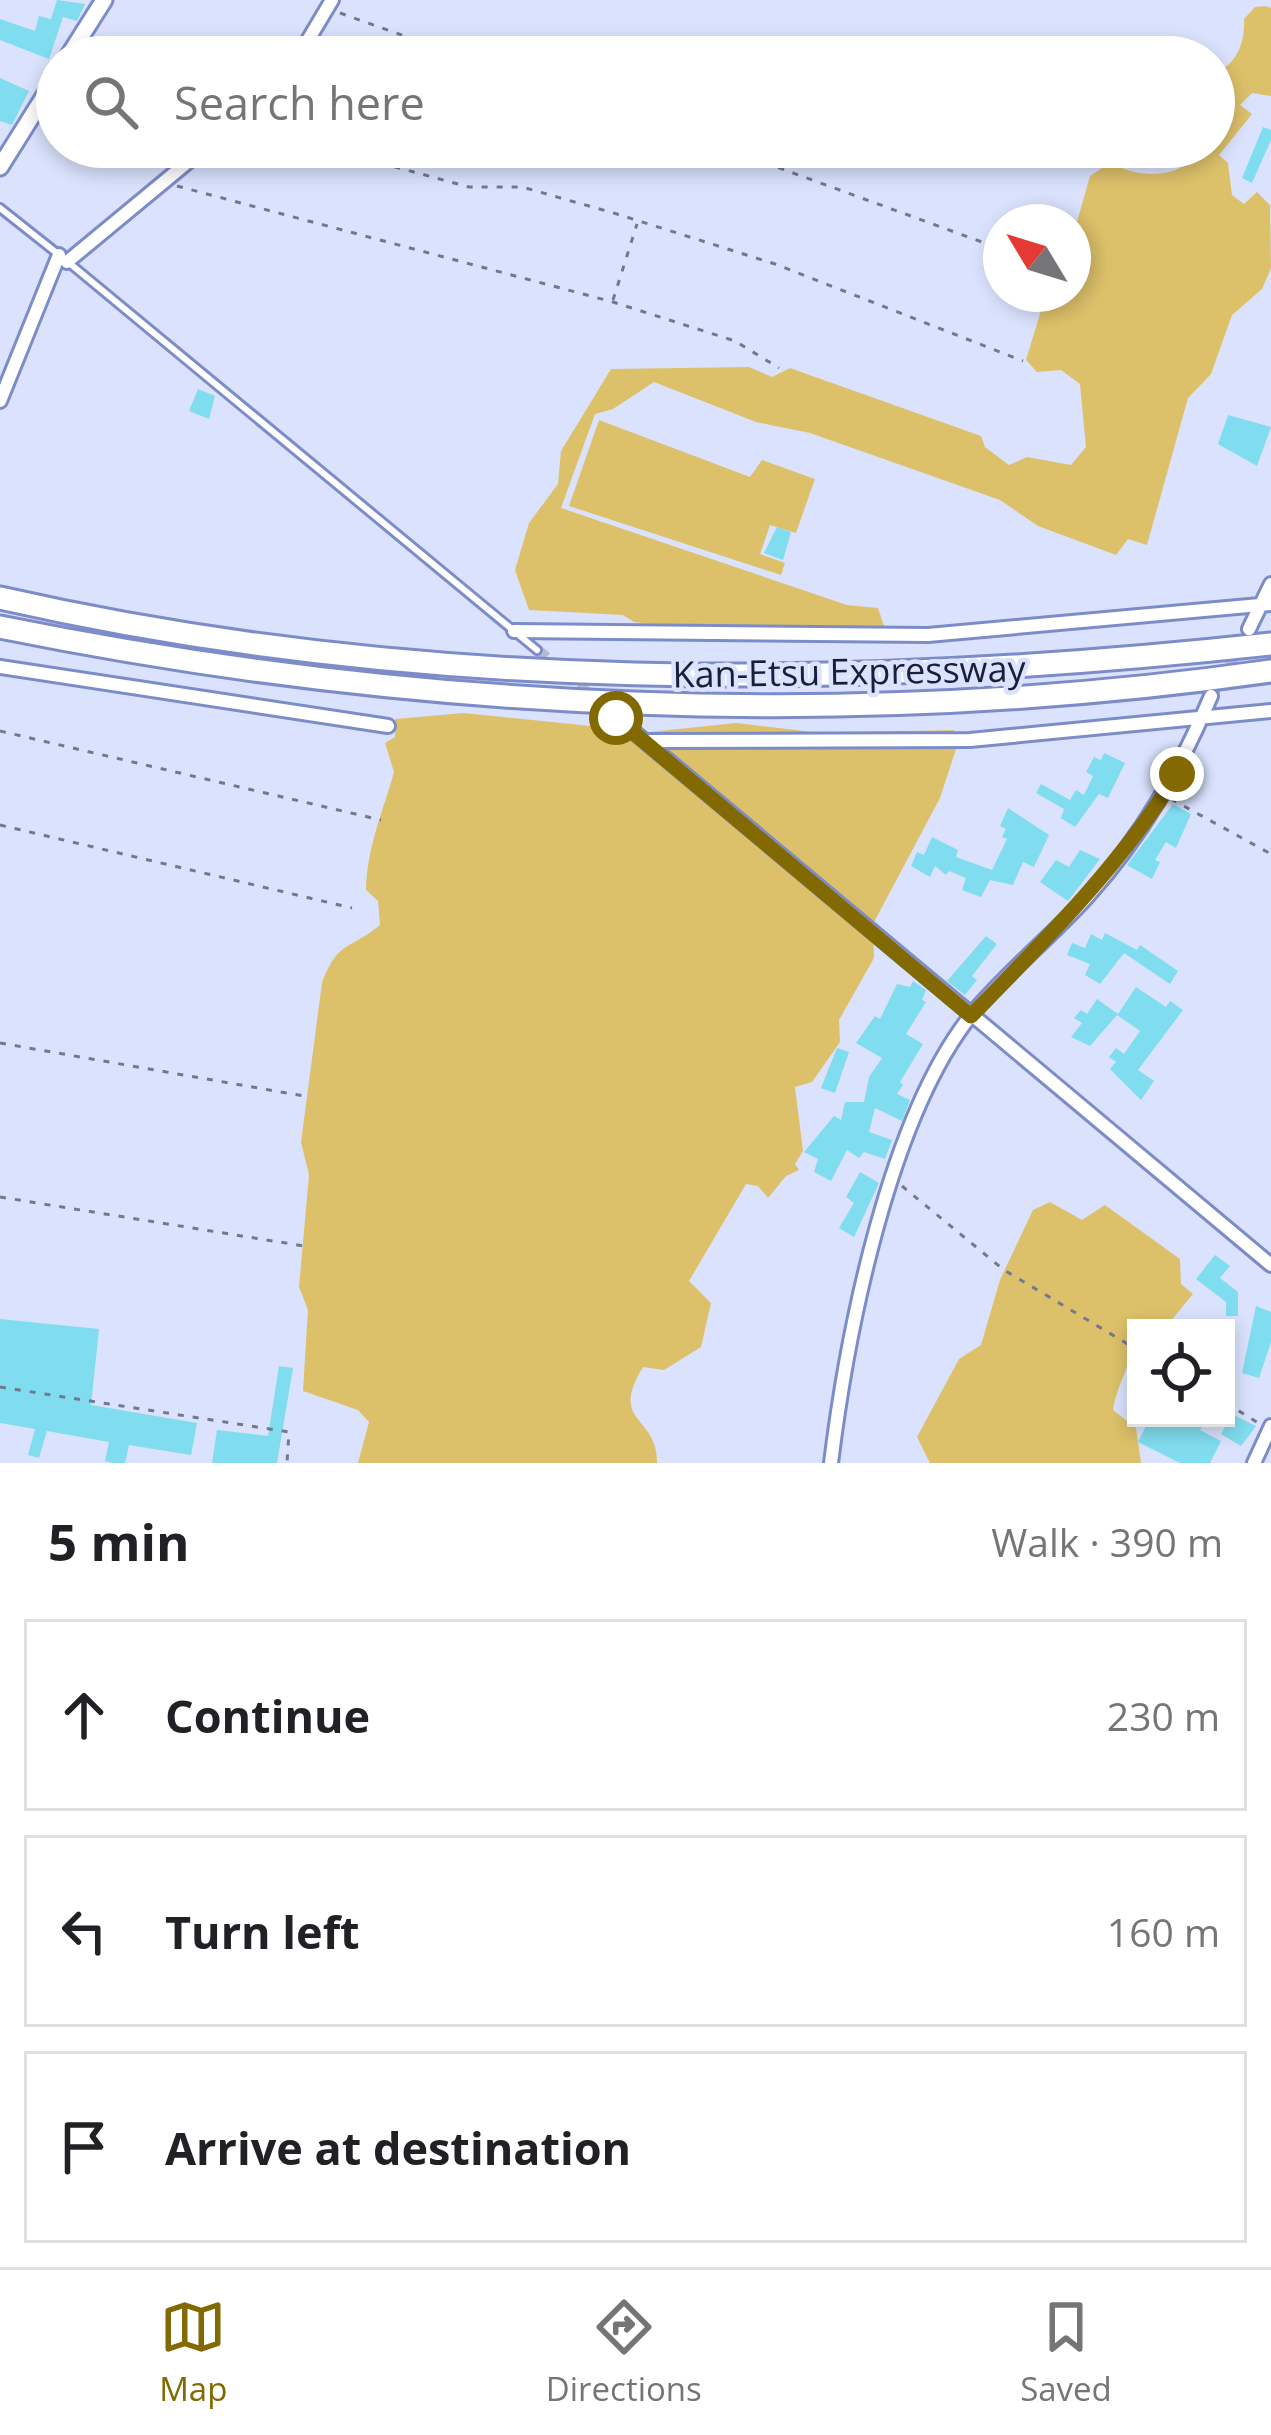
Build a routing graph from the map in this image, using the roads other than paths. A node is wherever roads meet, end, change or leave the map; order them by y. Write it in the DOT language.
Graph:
graph roads {
  1 [pos="104,0"];
  2 [pos="330,4"];
  3 [pos="81,36"];
  4 [pos="311,36"];
  5 [pos="36,110"];
  6 [pos="0,167"];
  7 [pos="181,168"];
  8 [pos="0,208"];
  9 [pos="63,259"];
  10 [pos="0,401"];
  11 [pos="1271,584"];
  12 [pos="0,598"];
  13 [pos="1266,604"];
  14 [pos="0,627"];
  15 [pos="1249,629"];
  16 [pos="514,631"];
  17 [pos="1271,644"];
  18 [pos="537,650"];
  19 [pos="0,667"];
  20 [pos="1271,671"];
  21 [pos="1211,696"];
  22 [pos="1271,711"];
  23 [pos="616,718"];
  24 [pos="1201,720"];
  25 [pos="388,726"];
  26 [pos="647,741"];
  27 [pos="971,1016"];
  28 [pos="1271,1264"];
  29 [pos="1270,1428"];
  30 [pos="831,1463"];
  31 [pos="1254,1463"];
  1 -- 3 [label="street"];
  2 -- 4 [label="street"];
  5 -- 6 [label="street"];
  7 -- 9 [label="street"];
  8 -- 9 [label="lane"];
  9 -- 10 [label="street"];
  9 -- 16 [label="lane"];
  11 -- 13 [label="street"];
  12 -- 17 [label="highway, Kan-Etsu Expressway"];
  13 -- 15 [label="street"];
  13 -- 16 [label="street"];
  14 -- 20 [label="highway, Kan-Etsu Expressway"];
  16 -- 18 [label="lane"];
  19 -- 25 [label="street"];
  21 -- 24 [label="street"];
  22 -- 24 [label="street"];
  23 -- 26 [label="street"];
  24 -- 26 [label="street"];
  24 -- 27 [label="street"];
  26 -- 27 [label="street"];
  27 -- 28 [label="street"];
  27 -- 30 [label="street"];
  29 -- 31 [label="street"];
}
